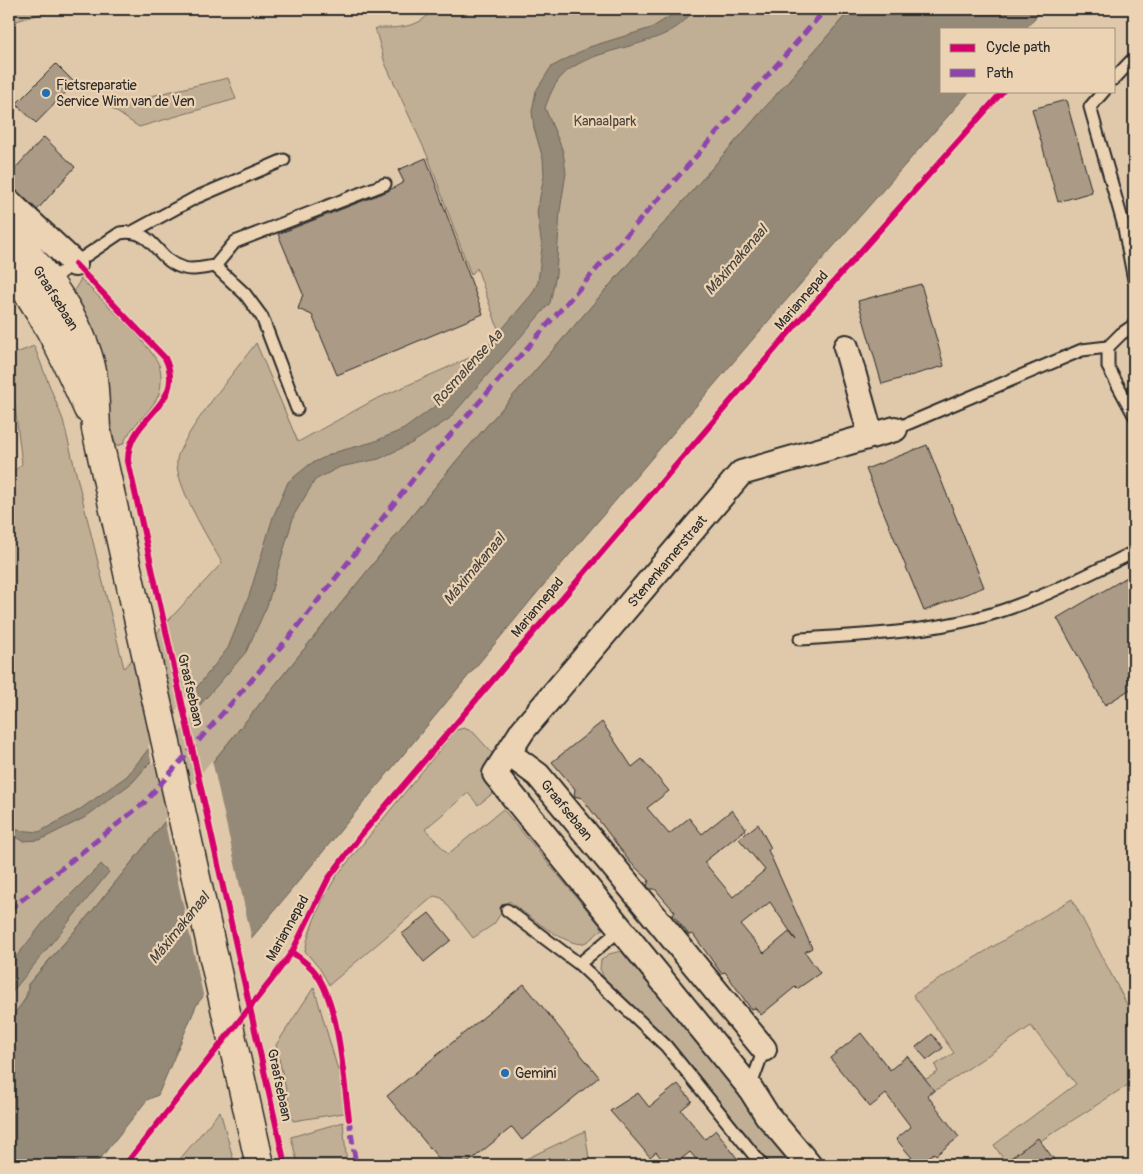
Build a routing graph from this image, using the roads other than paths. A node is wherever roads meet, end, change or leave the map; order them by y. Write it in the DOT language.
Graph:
graph roads {
  1 [pos="1134,62"];
  2 [pos="1116,77"];
  3 [pos="1103,92"];
  4 [pos="284,160"];
  5 [pos="385,184"];
  6 [pos="9,202"];
  7 [pos="134,230"];
  8 [pos="9,234"];
  9 [pos="75,264"];
  10 [pos="215,266"];
  11 [pos="9,268"];
  12 [pos="1134,280"];
  13 [pos="38,287"];
  14 [pos="1134,324"];
  15 [pos="1108,347"];
  16 [pos="846,348"];
  17 [pos="297,409"];
  18 [pos="1134,415"];
  19 [pos="895,429"];
  20 [pos="871,436"];
  21 [pos="1134,552"];
  22 [pos="800,640"];
  23 [pos="508,753"];
  24 [pos="507,910"];
  25 [pos="620,930"];
  26 [pos="579,964"];
  27 [pos="764,1049"];
  28 [pos="750,1088"];
  29 [pos="260,1165"];
  30 [pos="762,1165"];
  31 [pos="809,1165"];
  1 -- 2 [label="lane"];
  3 -- 12 [label="lane"];
  4 -- 7 [label="lane"];
  5 -- 10 [label="lane"];
  6 -- 9 [label="street, Graafsebaan"];
  7 -- 9 [label="lane"];
  7 -- 10 [label="lane"];
  8 -- 13 [label="main road, Graafsebaan"];
  9 -- 13 [label="lane"];
  10 -- 17 [label="lane"];
  11 -- 13 [label="main road, Graafsebaan"];
  13 -- 29 [label="main road, Graafsebaan"];
  14 -- 15 [label="lane"];
  15 -- 18 [label="lane"];
  15 -- 19 [label="lane"];
  16 -- 20 [label="street"];
  19 -- 20 [label="street, Stenenkamerstraat"];
  20 -- 23 [label="street, Stenenkamerstraat"];
  21 -- 22 [label="lane"];
  23 -- 25 [label="street"];
  23 -- 27 [label="street, Graafsebaan"];
  24 -- 26 [label="lane"];
  25 -- 26 [label="lane"];
  25 -- 28 [label="street"];
  26 -- 30 [label="lane"];
  27 -- 28 [label="lane"];
  28 -- 31 [label="street"];
}
